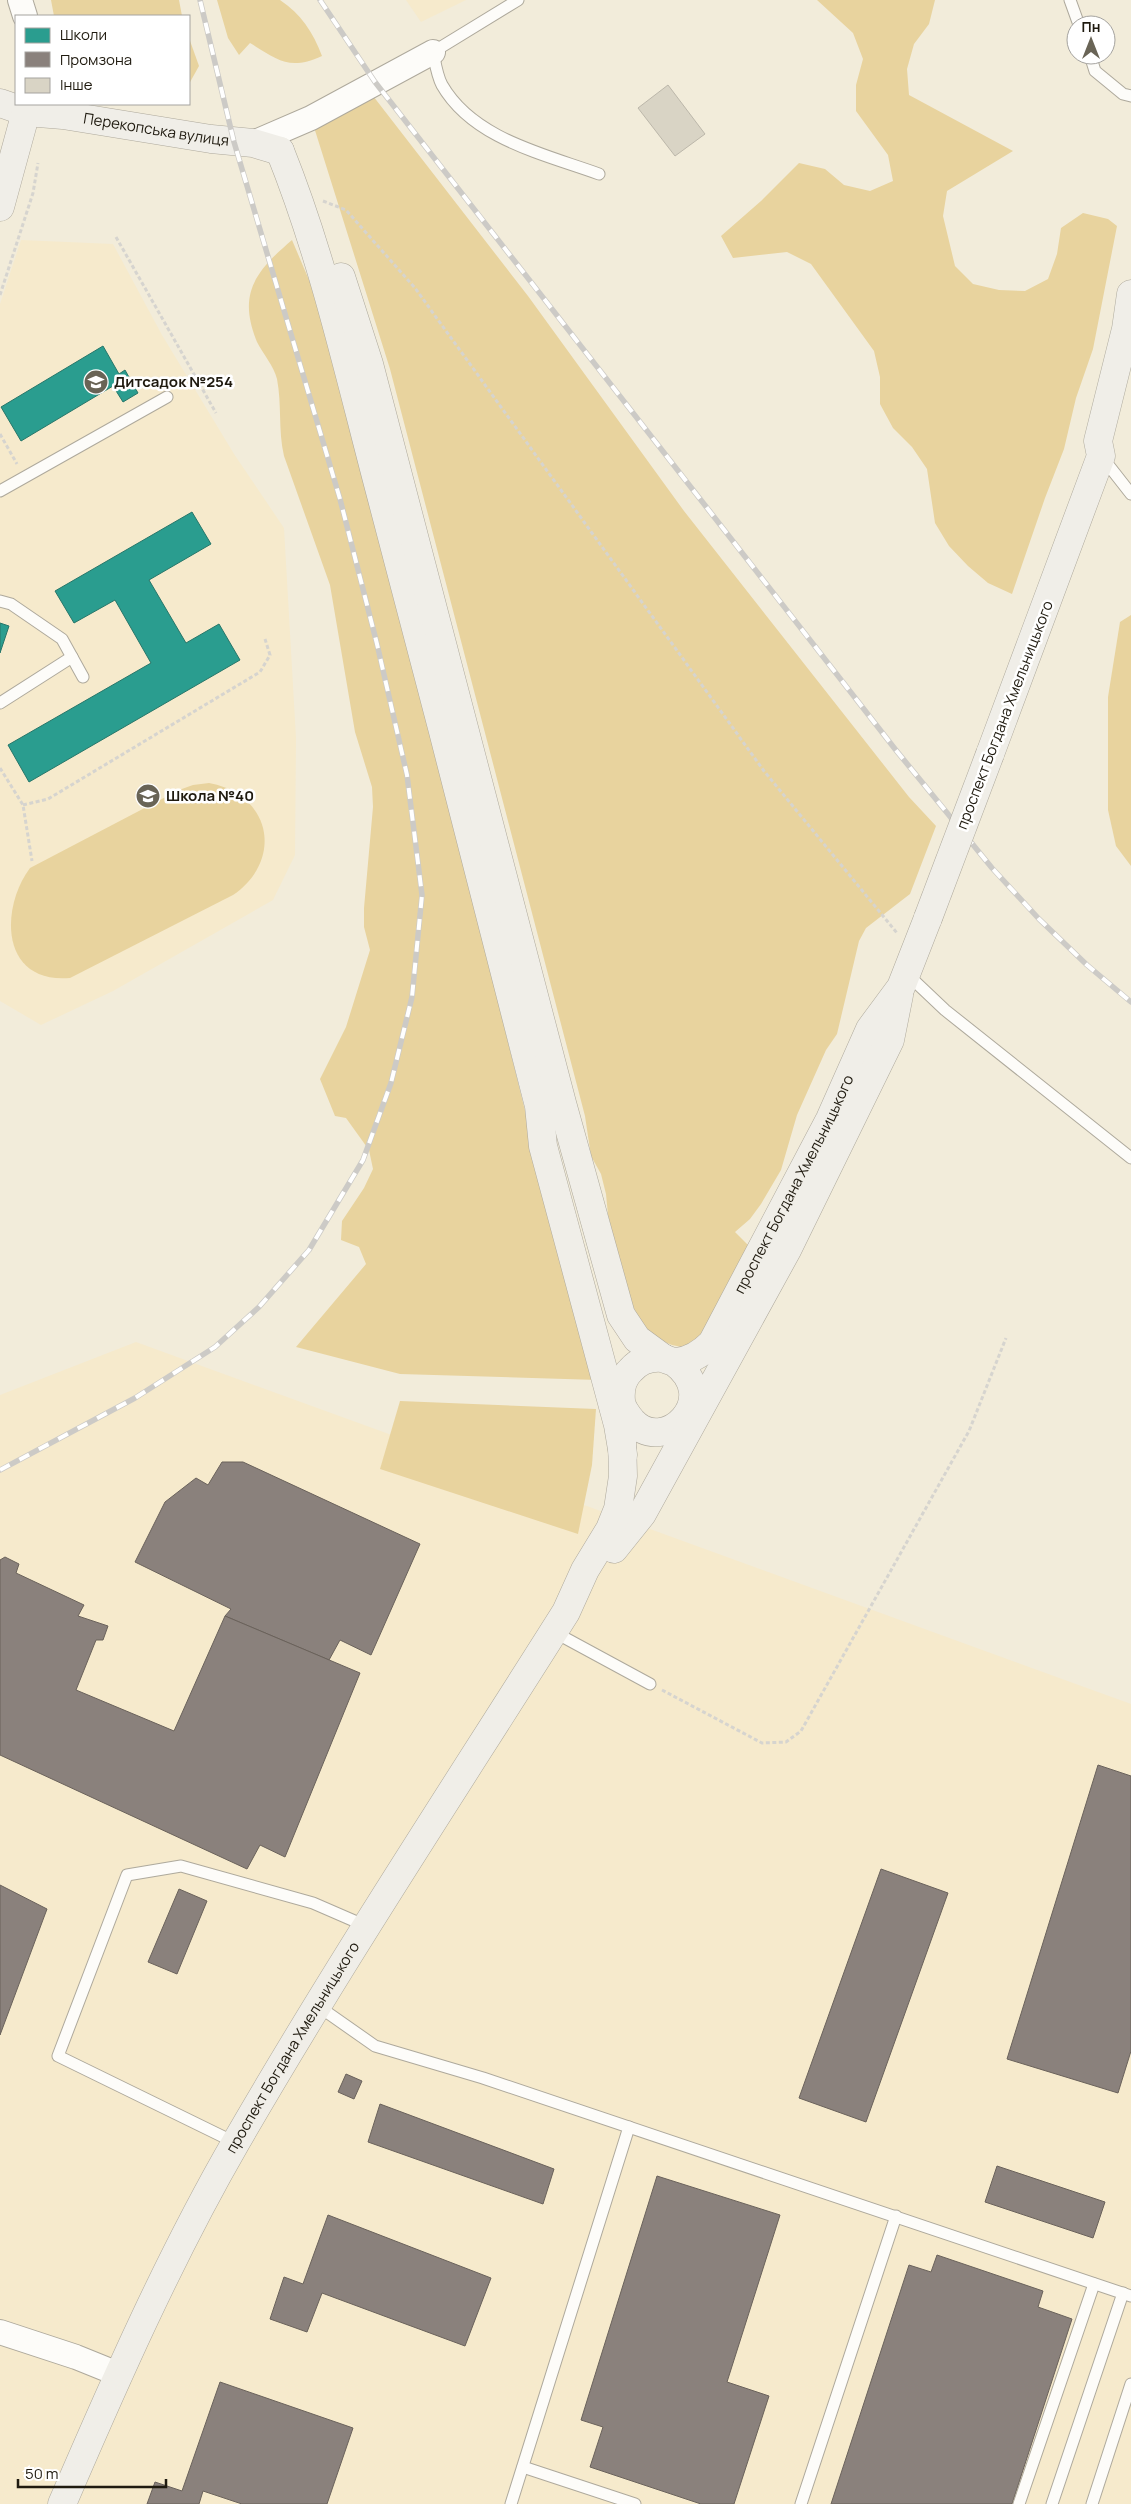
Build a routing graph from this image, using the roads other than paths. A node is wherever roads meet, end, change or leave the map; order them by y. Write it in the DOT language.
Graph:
graph roads {
  1 [pos="20,0"];
  2 [pos="518,0"];
  3 [pos="1070,0"];
  4 [pos="24,15"];
  5 [pos="1075,15"];
  6 [pos="432,52"];
  7 [pos="1094,65"];
  8 [pos="1131,96"];
  9 [pos="0,103"];
  10 [pos="26,108"];
  11 [pos="253,143"];
  12 [pos="280,151"];
  13 [pos="599,174"];
  14 [pos="0,207"];
  15 [pos="1131,294"];
  16 [pos="1131,355"];
  17 [pos="167,397"];
  18 [pos="1100,449"];
  19 [pos="0,491"];
  20 [pos="1131,494"];
  21 [pos="0,601"];
  22 [pos="72,657"];
  23 [pos="83,677"];
  24 [pos="0,703"];
  25 [pos="908,970"];
  26 [pos="539,1106"];
  27 [pos="1131,1158"];
  28 [pos="669,1360"];
  29 [pos="714,1384"];
  30 [pos="621,1398"];
  31 [pos="686,1414"];
  32 [pos="623,1455"];
  33 [pos="614,1549"];
  34 [pos="560,1622"];
  35 [pos="650,1684"];
  36 [pos="368,1926"];
  37 [pos="318,2006"];
  38 [pos="628,2127"];
  39 [pos="236,2143"];
  40 [pos="896,2216"];
  41 [pos="1094,2284"];
  42 [pos="1127,2295"];
  43 [pos="0,2332"];
  44 [pos="118,2374"];
  45 [pos="1131,2384"];
  46 [pos="523,2467"];
  47 [pos="62,2504"];
  48 [pos="510,2504"];
  49 [pos="635,2504"];
  50 [pos="801,2504"];
  51 [pos="1019,2504"];
  52 [pos="1052,2504"];
  53 [pos="1092,2504"];
  1 -- 4 [label="street"];
  2 -- 6 [label="lane"];
  3 -- 5 [label="lane"];
  6 -- 11 [label="street, Перекопська вулиця"];
  6 -- 13 [label="lane"];
  7 -- 8 [label="lane"];
  9 -- 10 [label="main road, Перекопська вулиця"];
  10 -- 11 [label="main road, Перекопська вулиця"];
  10 -- 14 [label="main road"];
  11 -- 12 [label="main road, Перекопська вулиця"];
  12 -- 26 [label="main road"];
  12 -- 28 [label="main road"];
  15 -- 18 [label="main road, проспект Богдана Хмельницького"];
  16 -- 18 [label="main road, проспект Богдана Хмельницького"];
  17 -- 19 [label="lane"];
  18 -- 20 [label="lane"];
  18 -- 25 [label="main road, проспект Богдана Хмельницького, bridge"];
  21 -- 22 [label="lane"];
  22 -- 23 [label="lane"];
  22 -- 24 [label="lane"];
  25 -- 27 [label="lane"];
  25 -- 28 [label="main road, проспект Богдана Хмельницького"];
  25 -- 29 [label="main road, проспект Богдана Хмельницького"];
  26 -- 30 [label="main road"];
  26 -- 32 [label="main road"];
  28 -- 30 [label="main road, проспект Богдана Хмельницького"];
  28 -- 31 [label="main road"];
  29 -- 31 [label="main road, проспект Богдана Хмельницького"];
  29 -- 33 [label="main road, проспект Богдана Хмельницького"];
  30 -- 31 [label="main road, проспект Богдана Хмельницького"];
  30 -- 32 [label="main road, проспект Богдана Хмельницького"];
  31 -- 33 [label="main road, проспект Богдана Хмельницького"];
  32 -- 34 [label="main road, проспект Богдана Хмельницького"];
  33 -- 34 [label="main road, проспект Богдана Хмельницького"];
  34 -- 35 [label="lane"];
  34 -- 36 [label="main road, проспект Богдана Хмельницького"];
  36 -- 37 [label="main road, проспект Богдана Хмельницького"];
  36 -- 39 [label="lane"];
  37 -- 38 [label="lane"];
  37 -- 39 [label="main road, проспект Богдана Хмельницького"];
  38 -- 40 [label="lane"];
  38 -- 46 [label="lane"];
  39 -- 44 [label="main road, проспект Богдана Хмельницького"];
  40 -- 41 [label="lane"];
  40 -- 50 [label="lane"];
  41 -- 42 [label="lane"];
  41 -- 51 [label="lane"];
  42 -- 52 [label="lane"];
  43 -- 44 [label="street"];
  44 -- 47 [label="main road, проспект Богдана Хмельницького"];
  45 -- 53 [label="lane"];
  46 -- 48 [label="lane"];
  46 -- 49 [label="lane"];
}
